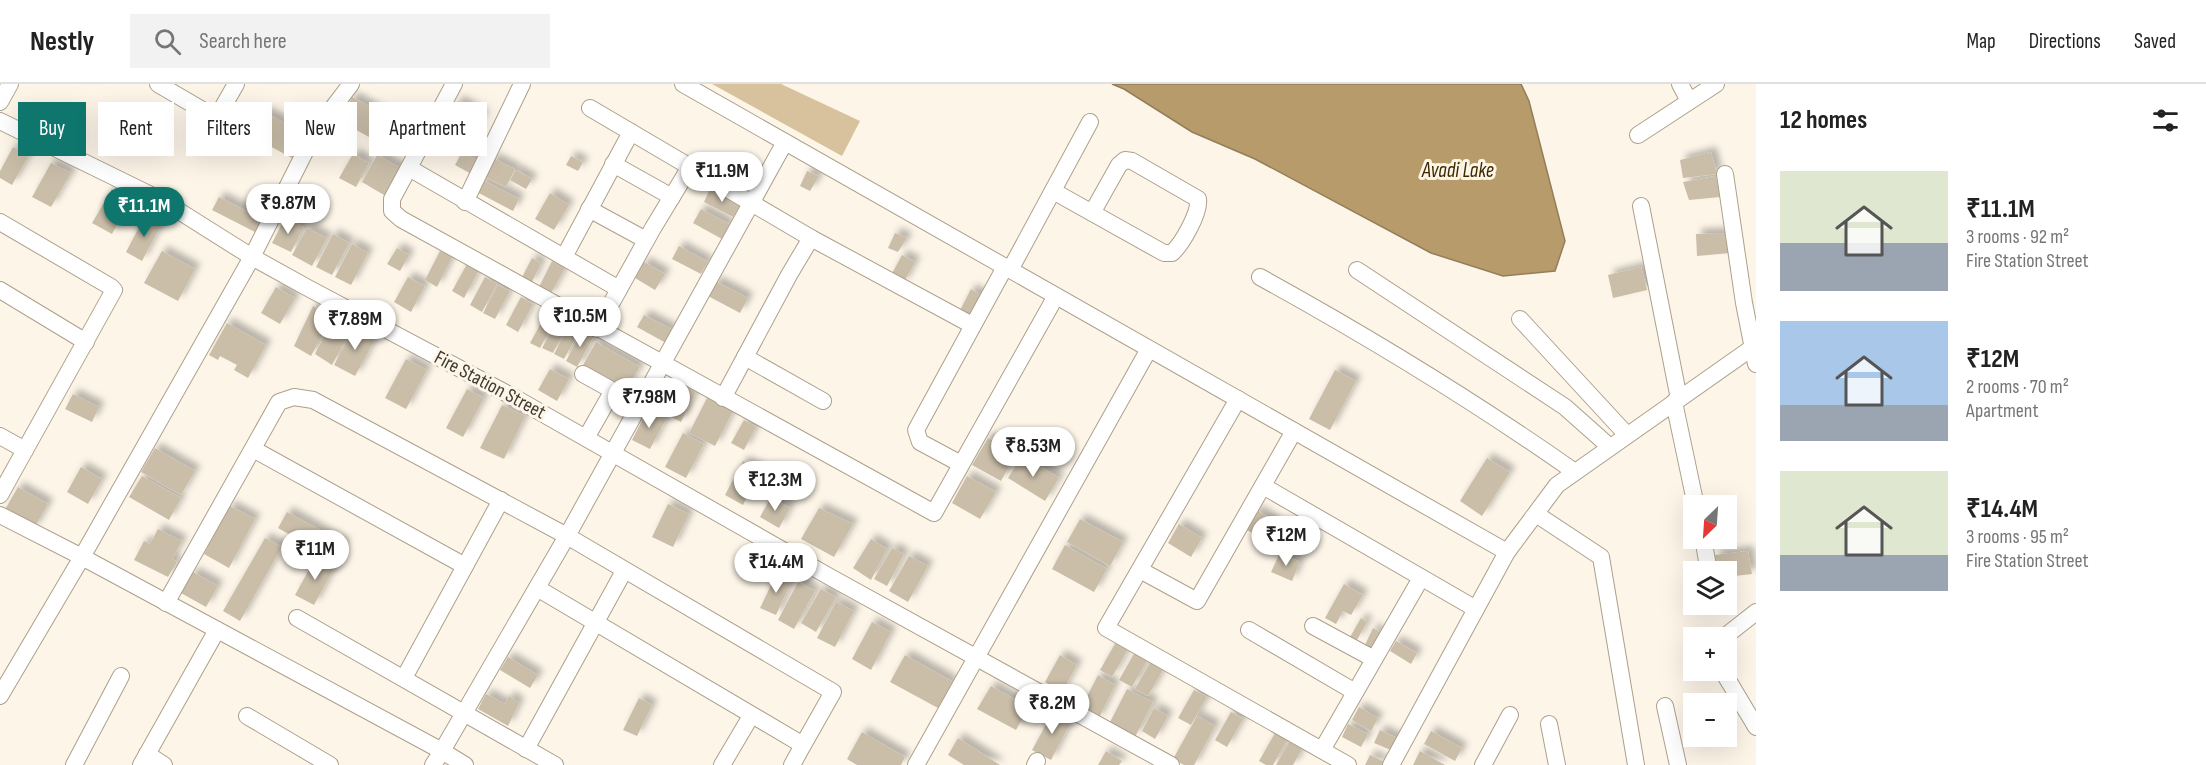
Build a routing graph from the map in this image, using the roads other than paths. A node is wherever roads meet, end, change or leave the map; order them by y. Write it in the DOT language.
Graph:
graph roads {
  1 [pos="10,84"];
  2 [pos="158,84"];
  3 [pos="236,84"];
  4 [pos="351,84"];
  5 [pos="454,84"];
  6 [pos="522,84"];
  7 [pos="683,84"];
  8 [pos="1680,84"];
  9 [pos="1716,84"];
  10 [pos="1689,101"];
  11 [pos="0,102"];
  12 [pos="189,102"];
  13 [pos="225,102"];
  14 [pos="590,108"];
  15 [pos="0,121"];
  16 [pos="1090,122"];
  17 [pos="631,132"];
  18 [pos="1638,135"];
  19 [pos="785,142"];
  20 [pos="613,164"];
  21 [pos="690,166"];
  22 [pos="409,168"];
  23 [pos="1725,174"];
  24 [pos="1053,191"];
  25 [pos="672,196"];
  26 [pos="465,202"];
  27 [pos="751,202"];
  28 [pos="1641,206"];
  29 [pos="590,209"];
  30 [pos="1092,213"];
  31 [pos="0,222"];
  32 [pos="812,238"];
  33 [pos="646,240"];
  34 [pos="252,257"];
  35 [pos="564,257"];
  36 [pos="1008,268"];
  37 [pos="1357,270"];
  38 [pos="1260,278"];
  39 [pos="619,289"];
  40 [pos="0,290"];
  41 [pos="1056,296"];
  42 [pos="1520,319"];
  43 [pos="972,325"];
  44 [pos="597,329"];
  45 [pos="86,342"];
  46 [pos="1755,346"];
  47 [pos="1149,349"];
  48 [pos="745,357"];
  49 [pos="662,364"];
  50 [pos="1756,364"];
  51 [pos="583,374"];
  52 [pos="723,398"];
  53 [pos="1238,399"];
  54 [pos="824,401"];
  55 [pos="1676,401"];
  56 [pos="1294,431"];
  57 [pos="1627,435"];
  58 [pos="0,436"];
  59 [pos="586,438"];
  60 [pos="1610,447"];
  61 [pos="25,450"];
  62 [pos="253,450"];
  63 [pos="612,453"];
  64 [pos="961,464"];
  65 [pos="1575,472"];
  66 [pos="1263,486"];
  67 [pos="1,490"];
  68 [pos="1694,495"];
  69 [pos="501,500"];
  70 [pos="1536,514"];
  71 [pos="0,515"];
  72 [pos="567,536"];
  73 [pos="1507,552"];
  74 [pos="82,557"];
  75 [pos="465,566"];
  76 [pos="1140,570"];
  77 [pos="624,571"];
  78 [pos="1421,578"];
  79 [pos="537,588"];
  80 [pos="166,603"];
  81 [pos="1476,609"];
  82 [pos="1756,612"];
  83 [pos="297,618"];
  84 [pos="594,624"];
  85 [pos="1313,626"];
  86 [pos="1737,627"];
  87 [pos="216,630"];
  88 [pos="1249,630"];
  89 [pos="975,657"];
  90 [pos="1374,659"];
  91 [pos="121,676"];
  92 [pos="404,678"];
  93 [pos="1729,681"];
  94 [pos="1355,692"];
  95 [pos="0,696"];
  96 [pos="1665,706"];
  97 [pos="465,713"];
  98 [pos="1510,715"];
  99 [pos="247,716"];
  100 [pos="752,716"];
  101 [pos="1549,724"];
  102 [pos="1756,727"];
  103 [pos="803,746"];
  104 [pos="526,749"];
  105 [pos="1322,750"];
  106 [pos="438,758"];
  107 [pos="144,760"];
  108 [pos="74,765"];
  109 [pos="164,765"];
  110 [pos="330,765"];
  111 [pos="465,765"];
  112 [pos="555,765"];
  113 [pos="722,765"];
  114 [pos="792,765"];
  115 [pos="916,765"];
  116 [pos="1171,765"];
  117 [pos="1348,765"];
  118 [pos="1391,765"];
  119 [pos="1483,765"];
  120 [pos="1557,765"];
  121 [pos="1636,765"];
  122 [pos="1678,765"];
  1 -- 11 [label="street"];
  2 -- 12 [label="street"];
  3 -- 13 [label="street"];
  4 -- 34 [label="street"];
  5 -- 22 [label="street"];
  6 -- 26 [label="street"];
  7 -- 19 [label="street"];
  8 -- 10 [label="street"];
  9 -- 10 [label="street"];
  10 -- 18 [label="street"];
  14 -- 17 [label="street"];
  15 -- 34 [label="street, Fire Station Street"];
  16 -- 24 [label="street"];
  17 -- 20 [label="street"];
  17 -- 21 [label="street"];
  19 -- 27 [label="street"];
  19 -- 36 [label="street"];
  20 -- 25 [label="street"];
  20 -- 29 [label="street"];
  21 -- 25 [label="street"];
  21 -- 27 [label="street"];
  22 -- 26 [label="street"];
  22 -- 44 [label="street"];
  23 -- 46 [label="street"];
  24 -- 30 [label="street"];
  24 -- 36 [label="street"];
  25 -- 33 [label="street"];
  26 -- 35 [label="street"];
  27 -- 32 [label="street"];
  27 -- 49 [label="street"];
  28 -- 55 [label="street"];
  29 -- 33 [label="street"];
  29 -- 35 [label="street"];
  30 -- 30 [label="street"];
  31 -- 45 [label="street"];
  32 -- 43 [label="street"];
  32 -- 48 [label="street"];
  33 -- 39 [label="street"];
  34 -- 59 [label="street, Fire Station Street"];
  34 -- 74 [label="street"];
  35 -- 39 [label="street"];
  36 -- 41 [label="street"];
  36 -- 43 [label="street"];
  37 -- 60 [label="street"];
  38 -- 65 [label="street"];
  39 -- 44 [label="street"];
  40 -- 45 [label="street"];
  41 -- 47 [label="street"];
  41 -- 64 [label="street"];
  42 -- 57 [label="street"];
  43 -- 64 [label="street"];
  44 -- 49 [label="street"];
  45 -- 61 [label="street"];
  46 -- 50 [label="street"];
  46 -- 55 [label="street"];
  47 -- 53 [label="street"];
  47 -- 89 [label="street"];
  48 -- 52 [label="street"];
  48 -- 54 [label="street"];
  49 -- 52 [label="street"];
  49 -- 63 [label="street"];
  51 -- 59 [label="street"];
  52 -- 64 [label="street"];
  53 -- 56 [label="street"];
  53 -- 76 [label="street"];
  55 -- 57 [label="street"];
  55 -- 68 [label="street"];
  56 -- 66 [label="street"];
  56 -- 73 [label="street"];
  57 -- 60 [label="street"];
  58 -- 61 [label="street"];
  59 -- 63 [label="street, Fire Station Street"];
  60 -- 65 [label="street"];
  61 -- 67 [label="street"];
  62 -- 69 [label="street"];
  62 -- 75 [label="street"];
  62 -- 80 [label="street"];
  63 -- 72 [label="street"];
  63 -- 89 [label="street, Fire Station Street"];
  65 -- 70 [label="street"];
  66 -- 76 [label="street"];
  66 -- 78 [label="street"];
  69 -- 72 [label="street"];
  69 -- 75 [label="street"];
  70 -- 73 [label="street"];
  70 -- 121 [label="street"];
  71 -- 74 [label="street"];
  72 -- 77 [label="street"];
  72 -- 79 [label="street"];
  73 -- 81 [label="street"];
  74 -- 80 [label="street"];
  74 -- 95 [label="street"];
  75 -- 92 [label="street"];
  76 -- 105 [label="street"];
  77 -- 84 [label="street"];
  77 -- 103 [label="street"];
  78 -- 81 [label="street"];
  78 -- 90 [label="street"];
  79 -- 84 [label="street"];
  79 -- 97 [label="street"];
  80 -- 87 [label="street"];
  81 -- 118 [label="street"];
  82 -- 86 [label="street"];
  83 -- 92 [label="street"];
  84 -- 100 [label="street"];
  84 -- 104 [label="street"];
  85 -- 90 [label="street"];
  87 -- 106 [label="street"];
  87 -- 107 [label="street"];
  88 -- 94 [label="street"];
  89 -- 115 [label="street"];
  89 -- 116 [label="street, Fire Station Street"];
  90 -- 94 [label="street"];
  91 -- 108 [label="street"];
  92 -- 97 [label="street"];
  93 -- 102 [label="street"];
  94 -- 105 [label="street"];
  96 -- 122 [label="street"];
  97 -- 104 [label="street"];
  97 -- 106 [label="street"];
  98 -- 119 [label="street"];
  99 -- 110 [label="street"];
  100 -- 103 [label="street"];
  100 -- 113 [label="street"];
  101 -- 120 [label="street"];
  103 -- 114 [label="street"];
  104 -- 112 [label="street"];
  105 -- 117 [label="street"];
  106 -- 111 [label="street"];
  107 -- 109 [label="street"];
}
